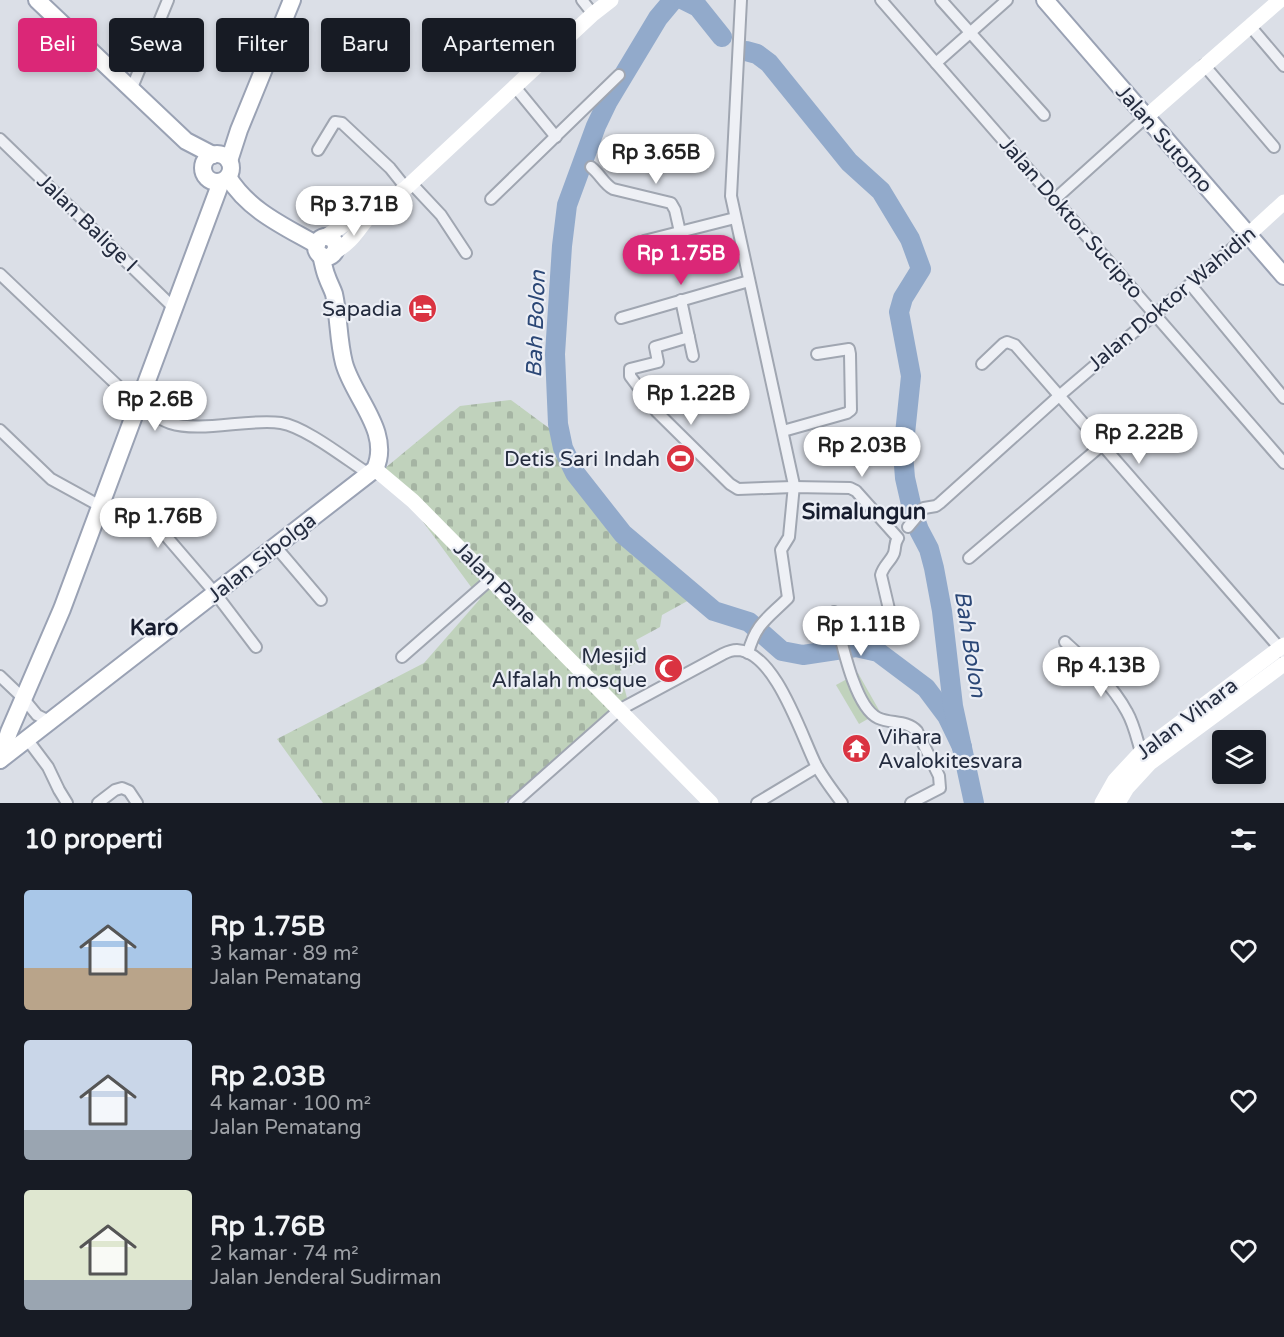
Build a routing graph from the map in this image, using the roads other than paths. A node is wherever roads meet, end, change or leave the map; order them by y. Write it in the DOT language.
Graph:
graph roads {
  1 [pos="37,0"];
  2 [pos="168,0"];
  3 [pos="292,0"];
  4 [pos="582,0"];
  5 [pos="611,0"];
  6 [pos="741,0"];
  7 [pos="881,0"];
  8 [pos="941,0"];
  9 [pos="1007,0"];
  10 [pos="1045,0"];
  11 [pos="1280,0"];
  12 [pos="593,14"];
  13 [pos="1250,26"];
  14 [pos="971,32"];
  15 [pos="936,63"];
  16 [pos="1204,65"];
  17 [pos="1284,66"];
  18 [pos="619,75"];
  19 [pos="514,87"];
  20 [pos="131,90"];
  21 [pos="1044,116"];
  22 [pos="1144,118"];
  23 [pos="556,137"];
  24 [pos="0,139"];
  25 [pos="1274,147"];
  26 [pos="318,150"];
  27 [pos="219,165"];
  28 [pos="591,167"];
  29 [pos="408,185"];
  30 [pos="492,199"];
  31 [pos="1054,200"];
  32 [pos="1284,202"];
  33 [pos="735,218"];
  34 [pos="680,232"];
  35 [pos="1248,235"];
  36 [pos="644,241"];
  37 [pos="326,249"];
  38 [pos="466,253"];
  39 [pos="0,274"];
  40 [pos="1284,276"];
  41 [pos="749,281"];
  42 [pos="1190,284"];
  43 [pos="681,300"];
  44 [pos="174,308"];
  45 [pos="1155,314"];
  46 [pos="621,318"];
  47 [pos="689,337"];
  48 [pos="817,354"];
  49 [pos="693,356"];
  50 [pos="982,364"];
  51 [pos="1059,396"];
  52 [pos="1284,398"];
  53 [pos="138,405"];
  54 [pos="0,430"];
  55 [pos="783,430"];
  56 [pos="1102,445"];
  57 [pos="1284,463"];
  58 [pos="372,472"];
  59 [pos="793,487"];
  60 [pos="100,506"];
  61 [pos="908,527"];
  62 [pos="276,547"];
  63 [pos="969,558"];
  64 [pos="491,579"];
  65 [pos="216,594"];
  66 [pos="321,600"];
  67 [pos="834,612"];
  68 [pos="897,637"];
  69 [pos="1065,642"];
  70 [pos="256,647"];
  71 [pos="1283,649"];
  72 [pos="748,653"];
  73 [pos="402,657"];
  74 [pos="1284,664"];
  75 [pos="0,676"];
  76 [pos="23,698"];
  77 [pos="1216,706"];
  78 [pos="619,710"];
  79 [pos="53,719"];
  80 [pos="27,739"];
  81 [pos="1141,752"];
  82 [pos="0,760"];
  83 [pos="817,767"];
  84 [pos="1135,767"];
  85 [pos="517,802"];
  86 [pos="68,803"];
  87 [pos="98,803"];
  88 [pos="137,803"];
  89 [pos="711,803"];
  90 [pos="757,803"];
  91 [pos="842,803"];
  92 [pos="910,803"];
  93 [pos="1102,803"];
  94 [pos="1118,803"];
  1 -- 20 [label="main road"];
  2 -- 20 [label="street"];
  3 -- 27 [label="main road"];
  4 -- 12 [label="street"];
  5 -- 12 [label="street"];
  6 -- 33 [label="street"];
  7 -- 15 [label="street, Jalan Doktor Sucipto"];
  8 -- 14 [label="street"];
  9 -- 14 [label="street"];
  10 -- 22 [label="main road, Jalan Sutomo"];
  11 -- 13 [label="street"];
  12 -- 19 [label="street"];
  13 -- 16 [label="street"];
  13 -- 17 [label="street"];
  14 -- 15 [label="street"];
  14 -- 21 [label="street"];
  15 -- 31 [label="street, Jalan Doktor Sucipto"];
  16 -- 22 [label="street"];
  16 -- 25 [label="street"];
  18 -- 23 [label="street"];
  19 -- 23 [label="street"];
  19 -- 29 [label="street"];
  20 -- 27 [label="main road"];
  22 -- 31 [label="street"];
  22 -- 35 [label="main road, Jalan Sutomo"];
  23 -- 30 [label="street"];
  24 -- 44 [label="street, Jalan Balige I"];
  26 -- 29 [label="street"];
  27 -- 37 [label="main road"];
  27 -- 44 [label="main road"];
  28 -- 34 [label="street"];
  29 -- 37 [label="street"];
  29 -- 38 [label="street"];
  31 -- 45 [label="street, Jalan Doktor Sucipto"];
  32 -- 35 [label="street, Jalan Doktor Wahidin"];
  33 -- 34 [label="street"];
  33 -- 41 [label="street"];
  34 -- 36 [label="street"];
  35 -- 40 [label="main road, Jalan Sutomo"];
  35 -- 42 [label="street, Jalan Doktor Wahidin"];
  37 -- 58 [label="main road"];
  39 -- 53 [label="street"];
  41 -- 43 [label="street"];
  41 -- 55 [label="street"];
  42 -- 45 [label="street, Jalan Doktor Wahidin"];
  42 -- 52 [label="street"];
  43 -- 46 [label="street"];
  43 -- 47 [label="street"];
  44 -- 53 [label="main road"];
  45 -- 51 [label="street, Jalan Doktor Wahidin"];
  45 -- 57 [label="street, Jalan Doktor Sucipto"];
  47 -- 49 [label="street"];
  47 -- 59 [label="street"];
  48 -- 55 [label="street"];
  50 -- 51 [label="street"];
  51 -- 56 [label="street"];
  51 -- 61 [label="street, Jalan Doktor Wahidin"];
  53 -- 58 [label="street"];
  53 -- 60 [label="main road"];
  54 -- 60 [label="street"];
  55 -- 59 [label="street"];
  56 -- 63 [label="street"];
  56 -- 71 [label="street"];
  58 -- 62 [label="main road, Jalan Sibolga"];
  58 -- 64 [label="street, Jalan Pane"];
  59 -- 68 [label="street"];
  59 -- 72 [label="street"];
  60 -- 65 [label="street"];
  60 -- 76 [label="main road"];
  62 -- 65 [label="main road, Jalan Sibolga"];
  62 -- 66 [label="street"];
  64 -- 73 [label="street"];
  64 -- 78 [label="street, Jalan Pane"];
  65 -- 70 [label="street"];
  65 -- 79 [label="main road, Jalan Sibolga"];
  67 -- 92 [label="street"];
  69 -- 81 [label="street"];
  71 -- 77 [label="street, Jalan Vihara"];
  72 -- 78 [label="street"];
  72 -- 83 [label="street"];
  74 -- 77 [label="street, Jalan Vihara"];
  75 -- 76 [label="street"];
  76 -- 79 [label="street"];
  76 -- 82 [label="main road"];
  77 -- 81 [label="street, Jalan Vihara"];
  77 -- 84 [label="street, Jalan Vihara"];
  78 -- 85 [label="street"];
  78 -- 89 [label="street, Jalan Pane"];
  79 -- 80 [label="main road, Jalan Sibolga"];
  80 -- 82 [label="main road, Jalan Sibolga"];
  80 -- 86 [label="street"];
  81 -- 84 [label="street, Jalan Vihara"];
  83 -- 90 [label="street"];
  83 -- 91 [label="street"];
  84 -- 93 [label="street, Jalan Vihara"];
  84 -- 94 [label="street, Jalan Vihara"];
  87 -- 88 [label="street"];
}
